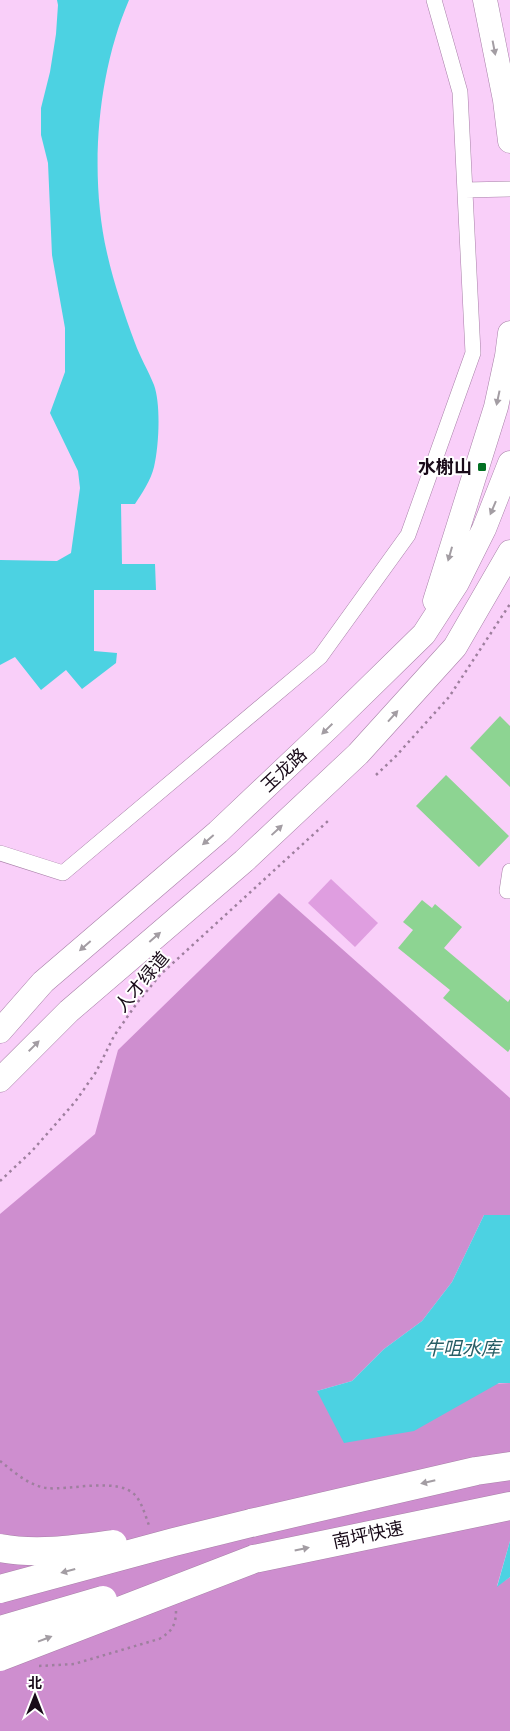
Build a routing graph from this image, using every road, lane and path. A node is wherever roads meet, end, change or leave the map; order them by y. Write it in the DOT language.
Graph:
graph roads {
  1 [pos="434,0"];
  2 [pos="484,0"];
  3 [pos="510,141"];
  4 [pos="510,189"];
  5 [pos="465,190"];
  6 [pos="510,333"];
  7 [pos="510,463"];
  8 [pos="510,552"];
  9 [pos="510,604"];
  10 [pos="424,634"];
  11 [pos="376,775"];
  12 [pos="328,821"];
  13 [pos="0,853"];
  14 [pos="510,870"];
  15 [pos="510,891"];
  16 [pos="0,1031"];
  17 [pos="0,1080"];
  18 [pos="0,1181"];
  19 [pos="510,1466"];
  20 [pos="510,1506"];
  21 [pos="251,1523"];
  22 [pos="0,1548"];
  23 [pos="254,1559"];
  24 [pos="0,1590"];
  25 [pos="0,1630"];
  26 [pos="0,1657"];
  1 -- 5 [label="street"];
  2 -- 3 [label="main road, one-way"];
  4 -- 5 [label="street"];
  5 -- 13 [label="street"];
  6 -- 10 [label="main road, one-way"];
  7 -- 10 [label="main road, 玉龙路, one-way"];
  17 -- 8 [label="main road, one-way"];
  9 -- 11 [label="path"];
  10 -- 16 [label="main road, 玉龙路, one-way"];
  12 -- 18 [label="path, 人才绿道"];
  14 -- 15 [label="street"];
  19 -- 21 [label="highway, one-way"];
  23 -- 20 [label="highway, 南坪快速, one-way"];
  21 -- 22 [label="highway, bridge"];
  21 -- 24 [label="highway, one-way, bridge"];
  23 -- 25 [label="highway, bridge"];
  26 -- 23 [label="highway, one-way, bridge"];
}
